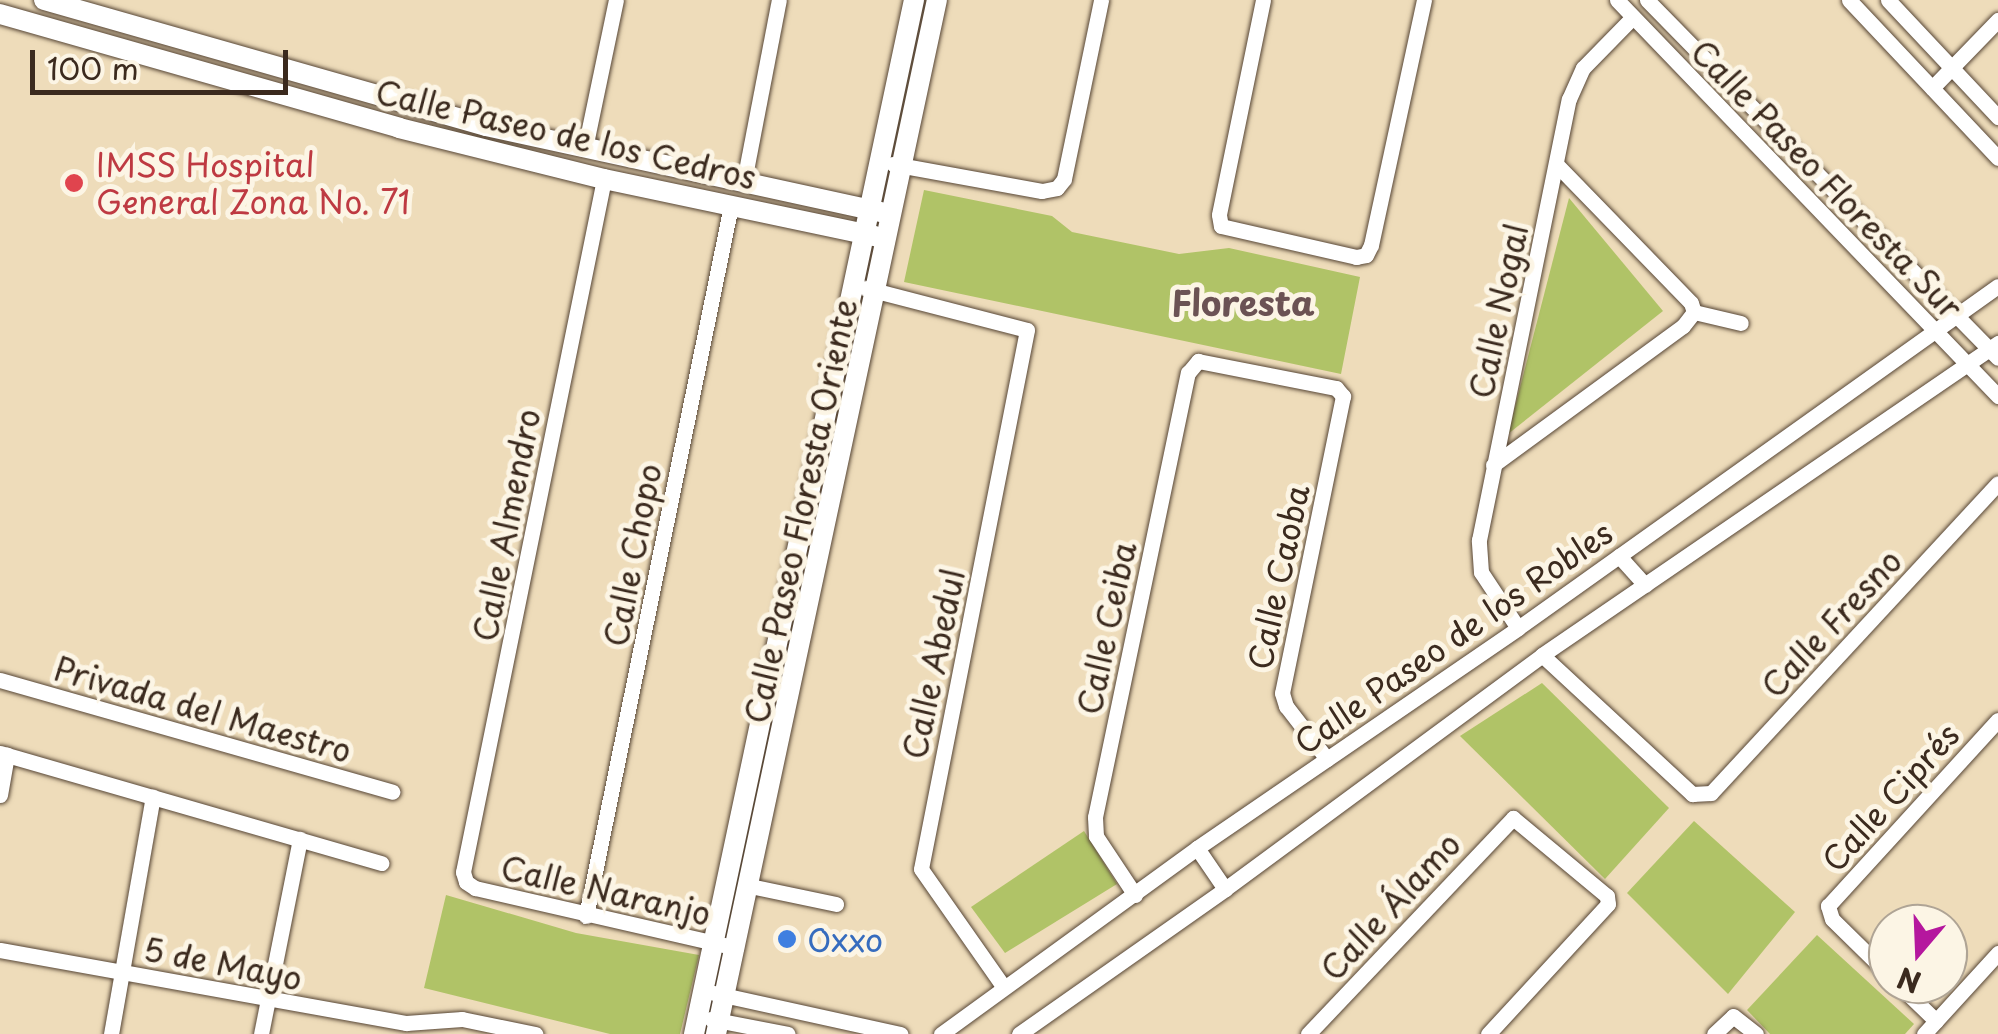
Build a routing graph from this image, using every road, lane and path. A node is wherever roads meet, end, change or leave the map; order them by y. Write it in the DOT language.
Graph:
graph roads {
  1 [pos="44,0"];
  2 [pos="616,0"];
  3 [pos="779,0"];
  4 [pos="914,0"];
  5 [pos="937,0"];
  6 [pos="1101,0"];
  7 [pos="1263,0"];
  8 [pos="1424,0"];
  9 [pos="1617,0"];
  10 [pos="1648,0"];
  11 [pos="1849,0"];
  12 [pos="1888,0"];
  13 [pos="0,14"];
  14 [pos="1633,17"];
  15 [pos="1998,20"];
  16 [pos="148,30"];
  17 [pos="142,55"];
  18 [pos="1710,63"];
  19 [pos="1952,70"];
  20 [pos="1694,80"];
  21 [pos="1932,88"];
  22 [pos="1998,117"];
  23 [pos="584,148"];
  24 [pos="1998,158"];
  25 [pos="880,161"];
  26 [pos="1557,164"];
  27 [pos="903,166"];
  28 [pos="678,168"];
  29 [pos="604,179"];
  30 [pos="744,181"];
  31 [pos="674,193"];
  32 [pos="731,205"];
  33 [pos="870,210"];
  34 [pos="894,214"];
  35 [pos="866,234"];
  36 [pos="889,238"];
  37 [pos="856,285"];
  38 [pos="1998,286"];
  39 [pos="878,291"];
  40 [pos="1694,312"];
  41 [pos="1958,313"];
  42 [pos="1741,323"];
  43 [pos="1935,330"];
  44 [pos="1995,350"];
  45 [pos="1193,364"];
  46 [pos="1968,365"];
  47 [pos="1998,396"];
  48 [pos="1493,465"];
  49 [pos="1998,484"];
  50 [pos="803,532"];
  51 [pos="826,537"];
  52 [pos="1619,556"];
  53 [pos="1644,585"];
  54 [pos="1518,628"];
  55 [pos="1542,654"];
  56 [pos="0,680"];
  57 [pos="1998,720"];
  58 [pos="4,754"];
  59 [pos="1327,759"];
  60 [pos="392,792"];
  61 [pos="0,795"];
  62 [pos="153,798"];
  63 [pos="300,839"];
  64 [pos="1197,848"];
  65 [pos="381,862"];
  66 [pos="466,882"];
  67 [pos="750,886"];
  68 [pos="1225,889"];
  69 [pos="1135,895"];
  70 [pos="836,904"];
  71 [pos="586,916"];
  72 [pos="715,944"];
  73 [pos="736,948"];
  74 [pos="0,950"];
  75 [pos="1998,953"];
  76 [pos="1868,954"];
  77 [pos="122,972"];
  78 [pos="1004,986"];
  79 [pos="704,991"];
  80 [pos="726,995"];
  81 [pos="268,1000"];
  82 [pos="1919,1004"];
  83 [pos="1936,1021"];
  84 [pos="696,1025"];
  85 [pos="718,1027"];
  86 [pos="436,1029"];
  87 [pos="111,1034"];
  88 [pos="261,1034"];
  89 [pos="535,1034"];
  90 [pos="788,1034"];
  91 [pos="901,1034"];
  92 [pos="941,1034"];
  93 [pos="1018,1034"];
  94 [pos="1308,1034"];
  95 [pos="1488,1034"];
  96 [pos="1714,1034"];
  97 [pos="1756,1034"];
  98 [pos="1924,1034"];
  1 -- 16 [label="main road, Calle Paseo de los Cedros"];
  2 -- 23 [label="street"];
  3 -- 30 [label="street"];
  4 -- 25 [label="main road, Calle Paseo Floresta Oriente"];
  5 -- 27 [label="main road, Calle Paseo Floresta Oriente"];
  6 -- 27 [label="street"];
  7 -- 8 [label="street"];
  9 -- 14 [label="street, Calle Paseo Floresta Sur"];
  10 -- 18 [label="street, Calle Paseo Floresta Sur"];
  11 -- 21 [label="street"];
  12 -- 19 [label="street"];
  13 -- 17 [label="main road, Calle Paseo de los Cedros"];
  14 -- 20 [label="street, Calle Paseo Floresta Sur"];
  14 -- 26 [label="street, Calle Nogal"];
  15 -- 19 [label="street"];
  16 -- 17 [label="street"];
  16 -- 23 [label="main road, Calle Paseo de los Cedros"];
  17 -- 29 [label="main road, Calle Paseo de los Cedros"];
  18 -- 20 [label="street"];
  18 -- 41 [label="street, Calle Paseo Floresta Sur"];
  19 -- 21 [label="street"];
  19 -- 22 [label="street"];
  20 -- 43 [label="street, Calle Paseo Floresta Sur"];
  21 -- 24 [label="street"];
  23 -- 28 [label="main road, Calle Paseo de los Cedros"];
  25 -- 27 [label="street"];
  25 -- 33 [label="main road, Calle Paseo Floresta Oriente"];
  26 -- 40 [label="street"];
  26 -- 48 [label="street, Calle Nogal"];
  27 -- 34 [label="main road, Calle Paseo Floresta Oriente"];
  28 -- 30 [label="main road, Calle Paseo de los Cedros"];
  28 -- 31 [label="street"];
  29 -- 31 [label="main road, Calle Paseo de los Cedros"];
  29 -- 66 [label="street, Calle Almendro"];
  30 -- 33 [label="main road, Calle Paseo de los Cedros"];
  31 -- 32 [label="main road, Calle Paseo de los Cedros"];
  32 -- 35 [label="main road, Calle Paseo de los Cedros"];
  32 -- 71 [label="street, Calle Chopo"];
  33 -- 34 [label="main road, Calle Paseo de los Cedros"];
  33 -- 35 [label="main road, Calle Paseo Floresta Oriente"];
  34 -- 36 [label="main road, Calle Paseo Floresta Oriente"];
  35 -- 36 [label="main road, Calle Paseo de los Cedros"];
  35 -- 37 [label="main road, Calle Paseo Floresta Oriente"];
  36 -- 39 [label="main road, Calle Paseo Floresta Oriente"];
  37 -- 39 [label="street"];
  37 -- 50 [label="main road, Calle Paseo Floresta Oriente"];
  38 -- 41 [label="street, Calle Paseo de los Robles"];
  39 -- 51 [label="main road, Calle Paseo Floresta Oriente"];
  39 -- 78 [label="street, Calle Abedul"];
  40 -- 42 [label="street"];
  40 -- 48 [label="street"];
  41 -- 43 [label="street, Calle Paseo de los Robles"];
  41 -- 44 [label="street, Calle Paseo Floresta Sur"];
  43 -- 46 [label="street, Calle Paseo Floresta Sur"];
  43 -- 52 [label="street, Calle Paseo de los Robles"];
  44 -- 46 [label="street, Calle Paseo de los Robles"];
  45 -- 59 [label="street, Calle Caoba"];
  45 -- 69 [label="street, Calle Ceiba"];
  46 -- 47 [label="street, Calle Paseo Floresta Sur"];
  46 -- 53 [label="street, Calle Paseo de los Robles"];
  48 -- 54 [label="street, Calle Nogal"];
  49 -- 55 [label="street, Calle Fresno"];
  50 -- 51 [label="main road"];
  50 -- 72 [label="main road, Calle Paseo Floresta Oriente"];
  51 -- 67 [label="main road, Calle Paseo Floresta Oriente"];
  52 -- 53 [label="street"];
  52 -- 54 [label="street, Calle Paseo de los Robles"];
  53 -- 55 [label="street, Calle Paseo de los Robles"];
  54 -- 59 [label="street, Calle Paseo de los Robles"];
  55 -- 68 [label="street, Calle Paseo de los Robles"];
  56 -- 60 [label="street, Privada del Maestro"];
  57 -- 76 [label="street, Calle Ciprés"];
  58 -- 61 [label="street"];
  58 -- 62 [label="street"];
  59 -- 64 [label="street, Calle Paseo de los Robles"];
  62 -- 63 [label="street"];
  62 -- 77 [label="street"];
  63 -- 65 [label="street"];
  63 -- 81 [label="street"];
  64 -- 68 [label="street"];
  64 -- 69 [label="street, Calle Paseo de los Robles"];
  66 -- 71 [label="street, Calle Naranjo"];
  67 -- 70 [label="street"];
  67 -- 73 [label="main road, Calle Paseo Floresta Oriente"];
  68 -- 93 [label="street, Calle Paseo de los Robles"];
  69 -- 78 [label="street, Calle Paseo de los Robles"];
  71 -- 72 [label="street, Calle Naranjo"];
  72 -- 73 [label="street, Calle Naranjo"];
  72 -- 79 [label="main road, Calle Paseo Floresta Oriente"];
  73 -- 80 [label="main road, Calle Paseo Floresta Oriente"];
  74 -- 77 [label="street, 5 de Mayo"];
  75 -- 83 [label="street"];
  77 -- 81 [label="street, 5 de Mayo"];
  77 -- 87 [label="street"];
  78 -- 92 [label="street, Calle Paseo de los Robles"];
  79 -- 80 [label="street"];
  79 -- 84 [label="main road, Calle Paseo Floresta Oriente"];
  80 -- 85 [label="main road, Calle Paseo Floresta Oriente"];
  80 -- 91 [label="street"];
  81 -- 86 [label="street, 5 de Mayo"];
  81 -- 88 [label="street"];
  82 -- 83 [label="street"];
  83 -- 98 [label="street"];
  84 -- 85 [label="street"];
  85 -- 90 [label="street"];
  86 -- 89 [label="street, 5 de Mayo"];
  94 -- 95 [label="street, Calle Álamo"];
  96 -- 97 [label="street"];
}
